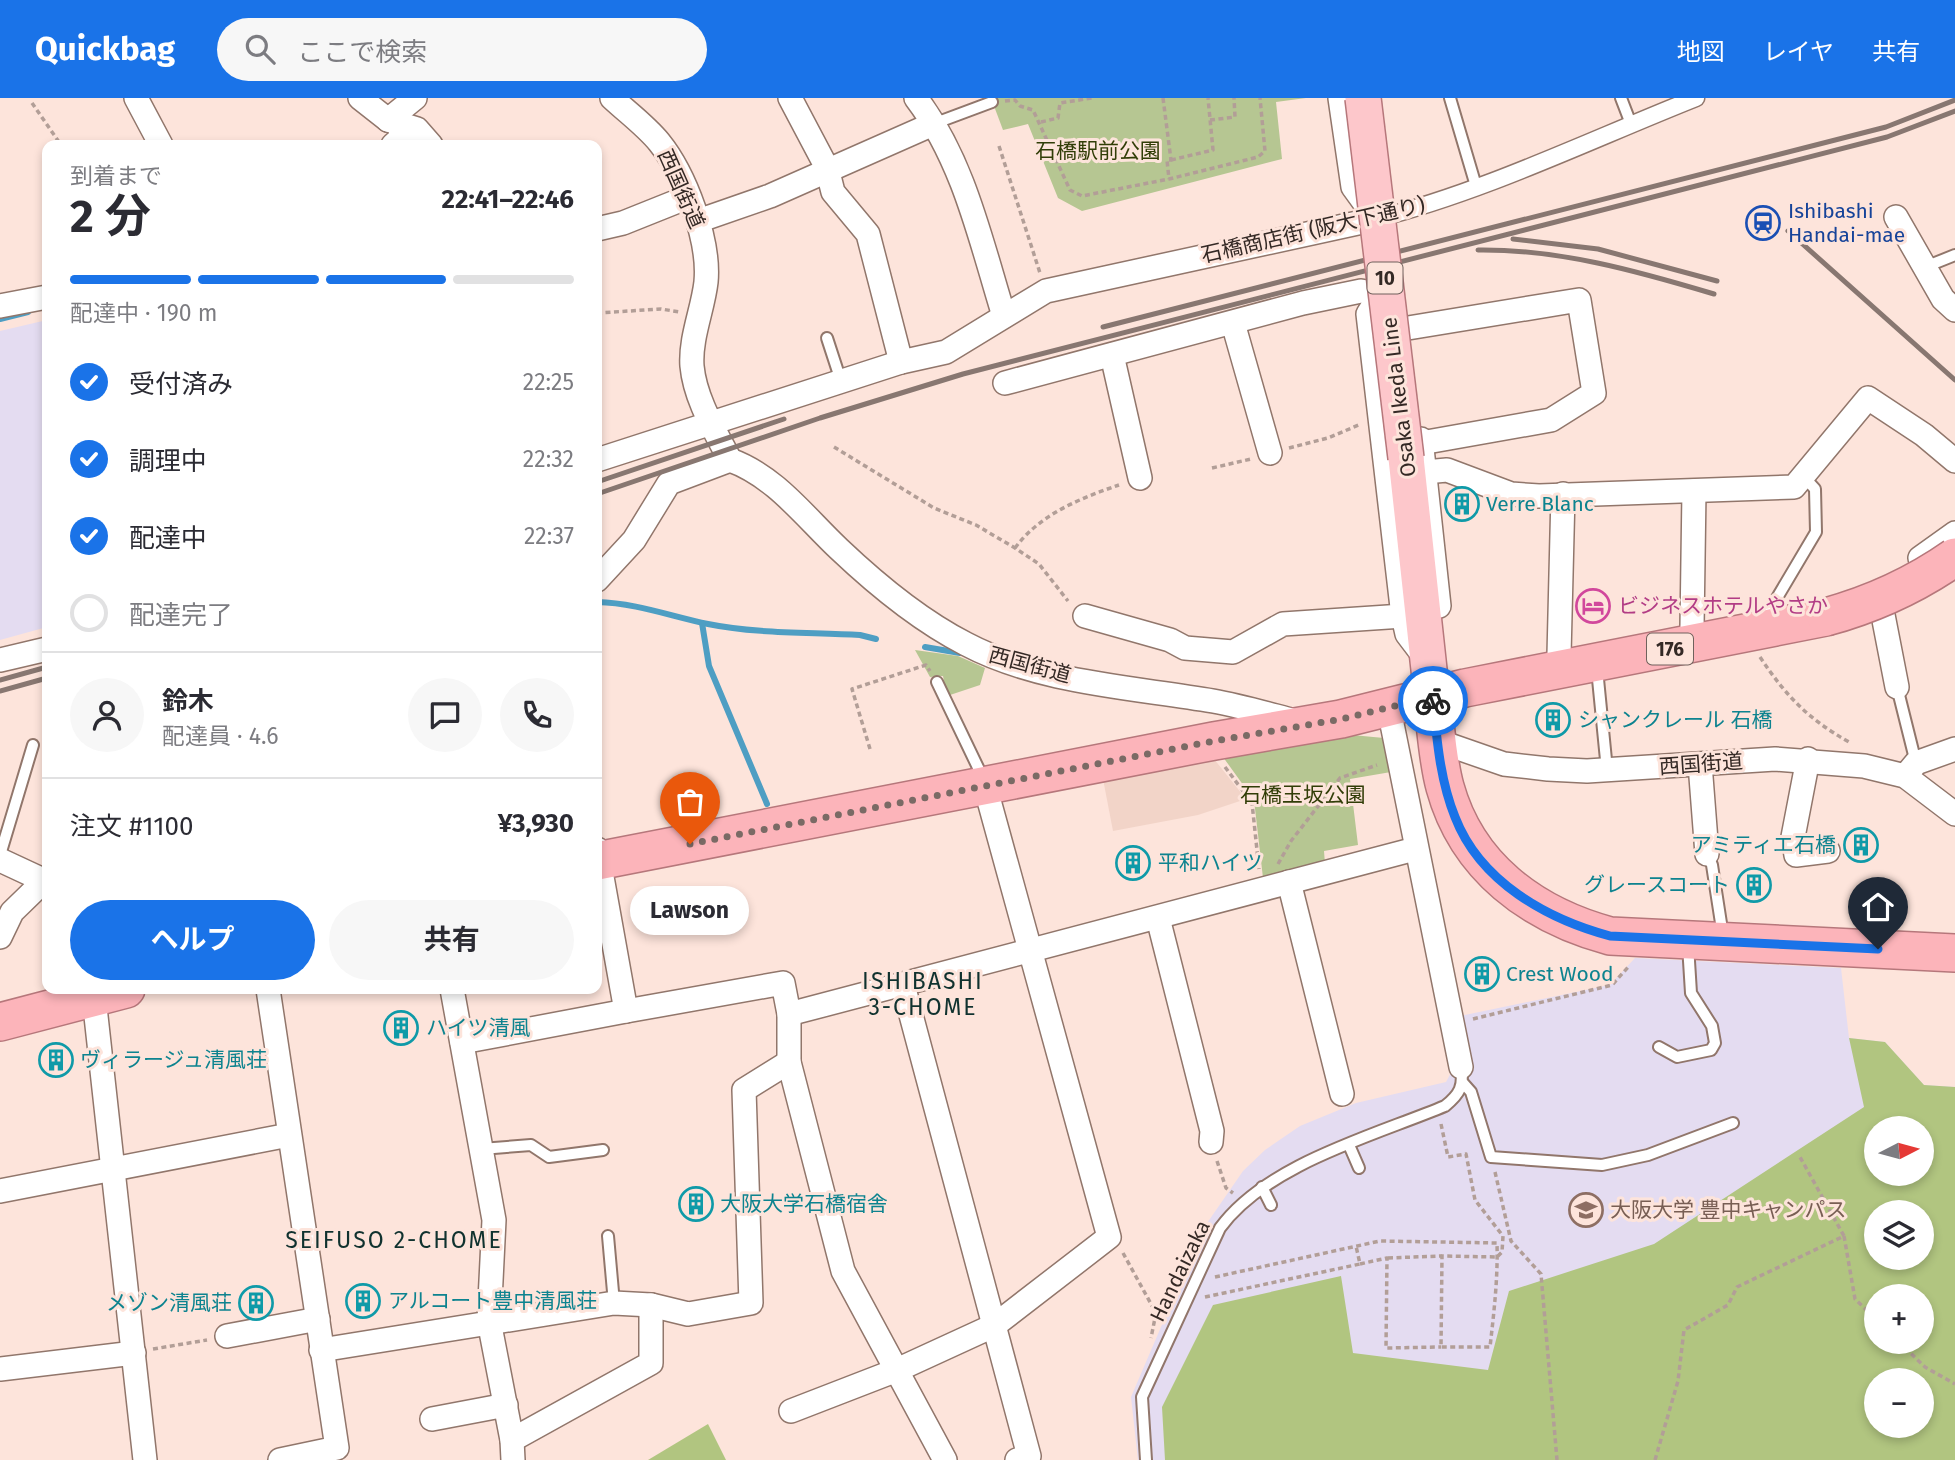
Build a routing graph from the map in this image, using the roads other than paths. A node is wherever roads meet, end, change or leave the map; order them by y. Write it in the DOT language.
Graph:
graph roads {
  1 [pos="136,98"];
  2 [pos="360,98"];
  3 [pos="415,98"];
  4 [pos="612,98"];
  5 [pos="790,98"];
  6 [pos="916,98"];
  7 [pos="1340,98"];
  8 [pos="1363,98"];
  9 [pos="1377,98"];
  10 [pos="1450,98"];
  11 [pos="1620,98"];
  12 [pos="1696,98"];
  13 [pos="992,103"];
  14 [pos="933,124"];
  15 [pos="1630,124"];
  16 [pos="394,130"];
  17 [pos="158,140"];
  18 [pos="427,140"];
  19 [pos="1384,163"];
  20 [pos="1350,167"];
  21 [pos="827,168"];
  22 [pos="1476,186"];
  23 [pos="688,197"];
  24 [pos="1896,217"];
  25 [pos="1376,219"];
  26 [pos="698,221"];
  27 [pos="602,228"];
  28 [pos="1955,255"];
  29 [pos="1925,267"];
  30 [pos="1382,291"];
  31 [pos="42,298"];
  32 [pos="0,306"];
  33 [pos="1955,310"];
  34 [pos="1004,316"];
  35 [pos="1233,323"];
  36 [pos="1408,328"];
  37 [pos="827,338"];
  38 [pos="1112,355"];
  39 [pos="901,362"];
  40 [pos="841,381"];
  41 [pos="1005,383"];
  42 [pos="711,422"];
  43 [pos="1270,453"];
  44 [pos="602,454"];
  45 [pos="1418,458"];
  46 [pos="730,460"];
  47 [pos="1955,461"];
  48 [pos="1803,476"];
  49 [pos="1140,478"];
  50 [pos="1693,491"];
  51 [pos="1563,494"];
  52 [pos="1952,548"];
  53 [pos="602,575"];
  54 [pos="1955,577"];
  55 [pos="1880,580"];
  56 [pos="1768,613"];
  57 [pos="1889,613"];
  58 [pos="1085,616"];
  59 [pos="1403,616"];
  60 [pos="1692,627"];
  61 [pos="42,650"];
  62 [pos="1559,655"];
  63 [pos="0,660"];
  64 [pos="1431,680"];
  65 [pos="1513,680"];
  66 [pos="1598,680"];
  67 [pos="937,682"];
  68 [pos="1897,687"];
  69 [pos="1388,709"];
  70 [pos="1309,725"];
  71 [pos="1438,741"];
  72 [pos="33,745"];
  73 [pos="1955,749"];
  74 [pos="1806,766"];
  75 [pos="1911,769"];
  76 [pos="1607,770"];
  77 [pos="1700,771"];
  78 [pos="985,786"];
  79 [pos="1955,814"];
  80 [pos="1415,849"];
  81 [pos="1828,851"];
  82 [pos="1707,854"];
  83 [pos="0,855"];
  84 [pos="602,856"];
  85 [pos="0,860"];
  86 [pos="1284,872"];
  87 [pos="42,878"];
  88 [pos="602,879"];
  89 [pos="42,882"];
  90 [pos="1158,918"];
  91 [pos="0,937"];
  92 [pos="1688,939"];
  93 [pos="1724,940"];
  94 [pos="1031,952"];
  95 [pos="1955,953"];
  96 [pos="903,985"];
  97 [pos="97,994"];
  98 [pos="104,994"];
  99 [pos="269,994"];
  100 [pos="453,994"];
  101 [pos="626,1011"];
  102 [pos="789,1014"];
  103 [pos="0,1022"];
  104 [pos="462,1042"];
  105 [pos="1659,1047"];
  106 [pos="789,1062"];
  107 [pos="1462,1075"];
  108 [pos="1342,1094"];
  109 [pos="1733,1123"];
  110 [pos="289,1135"];
  111 [pos="1211,1142"];
  112 [pos="1349,1145"];
  113 [pos="481,1149"];
  114 [pos="603,1150"];
  115 [pos="1359,1168"];
  116 [pos="113,1169"];
  117 [pos="1262,1187"];
  118 [pos="0,1191"];
  119 [pos="1270,1205"];
  120 [pos="608,1236"];
  121 [pos="614,1303"];
  122 [pos="651,1305"];
  123 [pos="317,1320"];
  124 [pos="489,1321"];
  125 [pos="995,1325"];
  126 [pos="227,1336"];
  127 [pos="321,1350"];
  128 [pos="134,1353"];
  129 [pos="0,1369"];
  130 [pos="897,1370"];
  131 [pos="506,1405"];
  132 [pos="790,1411"];
  133 [pos="432,1419"];
  134 [pos="512,1450"];
  135 [pos="145,1460"];
  136 [pos="280,1460"];
  137 [pos="945,1460"];
  138 [pos="1017,1460"];
  139 [pos="1146,1460"];
  1 -- 17 [label="street"];
  2 -- 16 [label="street"];
  3 -- 16 [label="street"];
  4 -- 23 [label="street, 西国街道"];
  5 -- 21 [label="street"];
  6 -- 14 [label="street"];
  7 -- 20 [label="street"];
  8 -- 45 [label="main road, Osaka Ikeda Line / 10, bridge"];
  9 -- 19 [label="street"];
  10 -- 22 [label="lane"];
  11 -- 15 [label="lane"];
  12 -- 15 [label="street, 石橋商店街 (阪大下通り)"];
  13 -- 14 [label="lane"];
  14 -- 21 [label="street"];
  14 -- 34 [label="street"];
  15 -- 22 [label="street, 石橋商店街 (阪大下通り)"];
  16 -- 18 [label="street"];
  19 -- 20 [label="lane"];
  19 -- 25 [label="street"];
  20 -- 25 [label="street"];
  21 -- 26 [label="street"];
  21 -- 39 [label="street"];
  22 -- 25 [label="street, 石橋商店街 (阪大下通り)"];
  23 -- 26 [label="street, 西国街道"];
  23 -- 27 [label="street"];
  24 -- 29 [label="street"];
  25 -- 30 [label="street"];
  25 -- 34 [label="street, 石橋商店街 (阪大下通り)"];
  26 -- 42 [label="street, 西国街道"];
  28 -- 29 [label="lane"];
  29 -- 33 [label="street"];
  30 -- 35 [label="street"];
  30 -- 36 [label="street"];
  30 -- 59 [label="street"];
  31 -- 32 [label="street"];
  34 -- 39 [label="street, 石橋商店街 (阪大下通り)"];
  35 -- 38 [label="street"];
  35 -- 43 [label="street"];
  36 -- 45 [label="street"];
  36 -- 45 [label="street"];
  37 -- 40 [label="lane"];
  38 -- 41 [label="street"];
  38 -- 49 [label="street"];
  39 -- 40 [label="street, 石橋商店街 (阪大下通り)"];
  40 -- 42 [label="street, 石橋商店街 (阪大下通り)"];
  42 -- 44 [label="street, 石橋商店街 (阪大下通り)"];
  42 -- 46 [label="street, 西国街道"];
  45 -- 51 [label="street"];
  45 -- 64 [label="main road, Osaka Ikeda Line / 10"];
  46 -- 53 [label="street"];
  46 -- 70 [label="street, 西国街道"];
  47 -- 48 [label="street"];
  48 -- 50 [label="street"];
  48 -- 56 [label="lane"];
  50 -- 51 [label="street"];
  50 -- 60 [label="street"];
  51 -- 62 [label="street"];
  52 -- 55 [label="street"];
  52 -- 65 [label="highway, 176, bridge"];
  54 -- 57 [label="street"];
  55 -- 56 [label="street"];
  55 -- 57 [label="street"];
  56 -- 60 [label="street"];
  57 -- 66 [label="street"];
  57 -- 68 [label="street"];
  58 -- 59 [label="street"];
  59 -- 64 [label="street"];
  60 -- 62 [label="street"];
  61 -- 63 [label="street"];
  62 -- 65 [label="street"];
  64 -- 65 [label="highway, 176"];
  64 -- 69 [label="highway, 176"];
  64 -- 71 [label="highway"];
  65 -- 66 [label="street"];
  66 -- 76 [label="lane"];
  67 -- 78 [label="lane"];
  68 -- 75 [label="lane"];
  69 -- 70 [label="highway, 176"];
  69 -- 80 [label="street"];
  70 -- 78 [label="highway, 176"];
  71 -- 76 [label="street, 西国街道"];
  71 -- 92 [label="highway"];
  72 -- 83 [label="lane"];
  73 -- 75 [label="street"];
  74 -- 75 [label="street, 西国街道"];
  74 -- 77 [label="street, 西国街道"];
  74 -- 81 [label="street"];
  75 -- 79 [label="street, 西国街道"];
  76 -- 77 [label="street, 西国街道"];
  77 -- 82 [label="street"];
  78 -- 84 [label="highway, 176"];
  78 -- 94 [label="street"];
  80 -- 86 [label="street"];
  80 -- 107 [label="street"];
  82 -- 93 [label="lane"];
  85 -- 87 [label="street"];
  86 -- 90 [label="street"];
  86 -- 108 [label="street"];
  88 -- 101 [label="street"];
  89 -- 91 [label="street"];
  90 -- 94 [label="street"];
  90 -- 111 [label="street"];
  92 -- 93 [label="highway"];
  92 -- 105 [label="lane"];
  93 -- 95 [label="highway"];
  94 -- 96 [label="street"];
  94 -- 125 [label="street"];
  96 -- 102 [label="street"];
  96 -- 125 [label="street"];
  97 -- 103 [label="highway"];
  98 -- 116 [label="street"];
  99 -- 110 [label="street"];
  100 -- 104 [label="street"];
  101 -- 102 [label="street"];
  101 -- 104 [label="street"];
  102 -- 106 [label="street"];
  104 -- 113 [label="street"];
  106 -- 122 [label="street"];
  106 -- 130 [label="street"];
  107 -- 109 [label="lane"];
  107 -- 112 [label="lane, Handaizaka"];
  110 -- 116 [label="street"];
  110 -- 123 [label="street"];
  112 -- 115 [label="lane"];
  112 -- 117 [label="lane, Handaizaka"];
  113 -- 114 [label="lane"];
  113 -- 124 [label="street"];
  116 -- 118 [label="street"];
  116 -- 128 [label="street"];
  117 -- 119 [label="lane"];
  117 -- 139 [label="lane, Handaizaka"];
  120 -- 121 [label="lane"];
  121 -- 122 [label="street"];
  121 -- 124 [label="street"];
  122 -- 134 [label="street"];
  123 -- 126 [label="street"];
  123 -- 127 [label="street"];
  124 -- 127 [label="street"];
  124 -- 131 [label="street"];
  125 -- 130 [label="street"];
  125 -- 138 [label="street"];
  127 -- 136 [label="street"];
  128 -- 129 [label="street"];
  128 -- 135 [label="street"];
  130 -- 132 [label="street"];
  130 -- 137 [label="street"];
  131 -- 133 [label="street"];
  131 -- 134 [label="street"];
}
